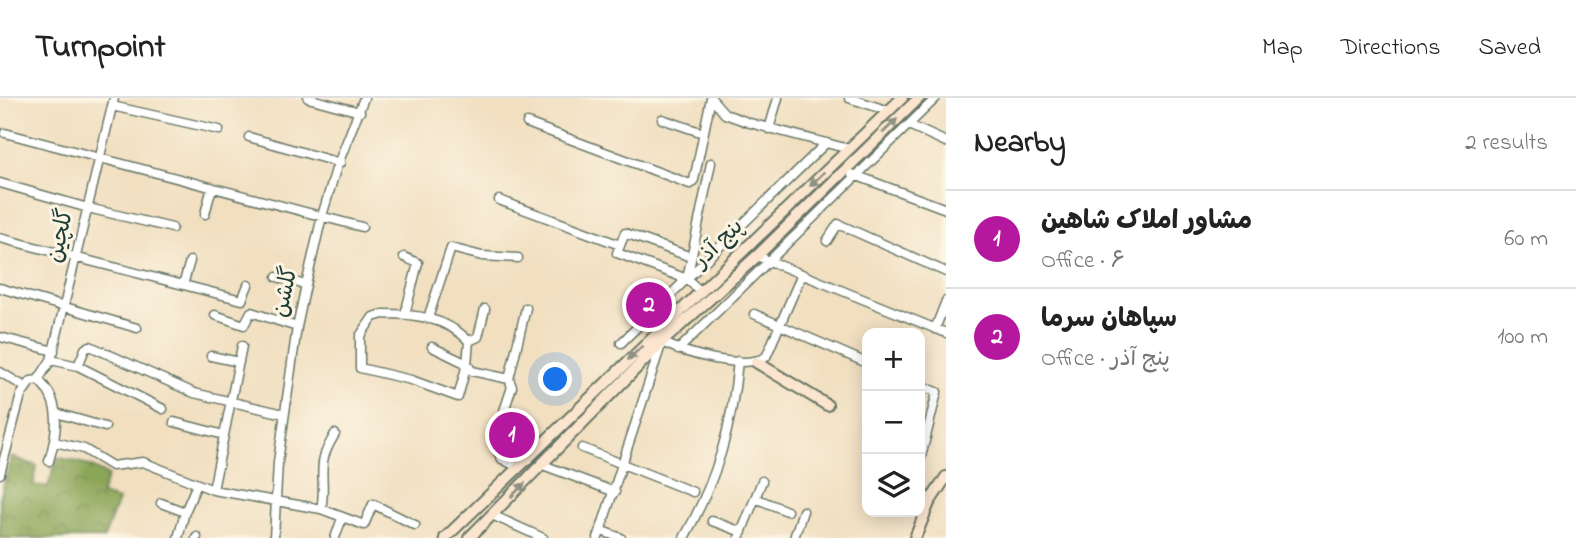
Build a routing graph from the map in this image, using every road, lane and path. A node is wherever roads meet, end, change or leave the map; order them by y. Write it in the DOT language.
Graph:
graph roads {
  1 [pos="308,98"];
  2 [pos="364,98"];
  3 [pos="711,98"];
  4 [pos="778,98"];
  5 [pos="849,98"];
  6 [pos="902,98"];
  7 [pos="919,98"];
  8 [pos="936,98"];
  9 [pos="113,102"];
  10 [pos="888,111"];
  11 [pos="360,112"];
  12 [pos="662,119"];
  13 [pos="527,123"];
  14 [pos="909,125"];
  15 [pos="769,129"];
  16 [pos="219,130"];
  17 [pos="5,133"];
  18 [pos="703,134"];
  19 [pos="249,137"];
  20 [pos="946,142"];
  21 [pos="826,143"];
  22 [pos="849,149"];
  23 [pos="100,158"];
  24 [pos="340,163"];
  25 [pos="711,163"];
  26 [pos="843,170"];
  27 [pos="856,175"];
  28 [pos="0,183"];
  29 [pos="212,187"];
  30 [pos="499,200"];
  31 [pos="88,208"];
  32 [pos="946,209"];
  33 [pos="205,214"];
  34 [pos="322,216"];
  35 [pos="172,228"];
  36 [pos="362,228"];
  37 [pos="0,238"];
  38 [pos="827,241"];
  39 [pos="620,245"];
  40 [pos="757,256"];
  41 [pos="404,257"];
  42 [pos="691,257"];
  43 [pos="76,258"];
  44 [pos="518,258"];
  45 [pos="190,261"];
  46 [pos="770,261"];
  47 [pos="946,272"];
  48 [pos="802,274"];
  49 [pos="277,277"];
  50 [pos="687,279"];
  51 [pos="713,279"];
  52 [pos="183,285"];
  53 [pos="248,285"];
  54 [pos="306,285"];
  55 [pos="0,288"];
  56 [pos="721,289"];
  57 [pos="697,295"];
  58 [pos="946,301"];
  59 [pos="64,306"];
  60 [pos="526,308"];
  61 [pos="702,308"];
  62 [pos="485,309"];
  63 [pos="405,314"];
  64 [pos="754,314"];
  65 [pos="215,315"];
  66 [pos="428,318"];
  67 [pos="781,325"];
  68 [pos="298,327"];
  69 [pos="137,328"];
  70 [pos="935,329"];
  71 [pos="946,333"];
  72 [pos="0,337"];
  73 [pos="469,341"];
  74 [pos="662,342"];
  75 [pos="621,343"];
  76 [pos="242,346"];
  77 [pos="432,347"];
  78 [pos="678,350"];
  79 [pos="52,355"];
  80 [pos="211,356"];
  81 [pos="738,361"];
  82 [pos="862,361"];
  83 [pos="239,362"];
  84 [pos="757,362"];
  85 [pos="467,363"];
  86 [pos="78,366"];
  87 [pos="0,372"];
  88 [pos="509,379"];
  89 [pos="38,380"];
  90 [pos="25,387"];
  91 [pos="925,387"];
  92 [pos="231,401"];
  93 [pos="827,405"];
  94 [pos="163,409"];
  95 [pos="56,413"];
  96 [pos="284,414"];
  97 [pos="174,422"];
  98 [pos="105,427"];
  99 [pos="224,435"];
  100 [pos="334,435"];
  101 [pos="55,442"];
  102 [pos="582,448"];
  103 [pos="922,454"];
  104 [pos="2,456"];
  105 [pos="49,461"];
  106 [pos="543,464"];
  107 [pos="623,466"];
  108 [pos="518,467"];
  109 [pos="0,474"];
  110 [pos="946,477"];
  111 [pos="762,481"];
  112 [pos="197,484"];
  113 [pos="213,490"];
  114 [pos="925,491"];
  115 [pos="615,492"];
  116 [pos="693,492"];
  117 [pos="755,498"];
  118 [pos="932,499"];
  119 [pos="946,499"];
  120 [pos="278,500"];
  121 [pos="161,503"];
  122 [pos="321,509"];
  123 [pos="803,511"];
  124 [pos="185,512"];
  125 [pos="787,512"];
  126 [pos="492,515"];
  127 [pos="342,518"];
  128 [pos="712,521"];
  129 [pos="415,525"];
  130 [pos="601,535"];
  131 [pos="740,535"];
  132 [pos="178,538"];
  133 [pos="274,538"];
  134 [pos="335,538"];
  135 [pos="445,538"];
  136 [pos="469,538"];
  137 [pos="543,538"];
  138 [pos="621,538"];
  139 [pos="684,538"];
  140 [pos="794,538"];
  141 [pos="915,538"];
  1 -- 11 [label="street"];
  2 -- 11 [label="street, گلشن"];
  3 -- 15 [label="street"];
  3 -- 18 [label="street"];
  4 -- 15 [label="street"];
  5 -- 10 [label="street"];
  6 -- 10 [label="main road, پنج آذر"];
  26 -- 7 [label="main road, پنج آذر, one-way"];
  8 -- 14 [label="street"];
  9 -- 16 [label="street"];
  9 -- 23 [label="street, گلچین"];
  10 -- 22 [label="main road, پنج آذر"];
  11 -- 24 [label="street, گلشن"];
  12 -- 18 [label="street"];
  13 -- 18 [label="street"];
  14 -- 20 [label="street"];
  14 -- 27 [label="street"];
  15 -- 21 [label="street"];
  17 -- 23 [label="street"];
  19 -- 24 [label="street"];
  21 -- 22 [label="street"];
  21 -- 50 [label="street"];
  22 -- 51 [label="main road, پنج آذر, one-way"];
  23 -- 29 [label="street"];
  23 -- 31 [label="street, گلچین"];
  24 -- 34 [label="street, گلشن"];
  25 -- 42 [label="street"];
  26 -- 27 [label="street"];
  26 -- 40 [label="main road, پنج آذر"];
  27 -- 32 [label="street"];
  27 -- 46 [label="street"];
  28 -- 31 [label="street"];
  29 -- 33 [label="street"];
  29 -- 34 [label="street"];
  30 -- 39 [label="street"];
  31 -- 35 [label="street"];
  31 -- 43 [label="street, گلچین"];
  34 -- 36 [label="street"];
  34 -- 54 [label="street, گلشن"];
  37 -- 43 [label="street"];
  38 -- 47 [label="street"];
  39 -- 42 [label="street"];
  39 -- 50 [label="street"];
  40 -- 46 [label="street"];
  40 -- 56 [label="main road, پنج آذر"];
  41 -- 63 [label="street"];
  42 -- 50 [label="street"];
  43 -- 52 [label="street"];
  43 -- 59 [label="street, گلچین"];
  44 -- 66 [label="street"];
  45 -- 52 [label="street"];
  46 -- 48 [label="street"];
  46 -- 78 [label="street"];
  48 -- 67 [label="street"];
  48 -- 70 [label="street"];
  49 -- 54 [label="street"];
  50 -- 57 [label="street"];
  50 -- 75 [label="street"];
  51 -- 56 [label="main road"];
  51 -- 57 [label="main road, پنج آذر"];
  52 -- 53 [label="street"];
  54 -- 68 [label="street, گلشن"];
  55 -- 59 [label="street"];
  56 -- 61 [label="main road, پنج آذر"];
  57 -- 61 [label="main road"];
  57 -- 108 [label="main road, پنج آذر, one-way"];
  58 -- 70 [label="street"];
  59 -- 69 [label="street"];
  59 -- 79 [label="street, گلچین"];
  60 -- 88 [label="street"];
  61 -- 74 [label="main road, پنج آذر"];
  62 -- 73 [label="street"];
  63 -- 66 [label="street"];
  63 -- 85 [label="street"];
  64 -- 67 [label="street"];
  65 -- 68 [label="street"];
  66 -- 73 [label="street"];
  67 -- 82 [label="street"];
  67 -- 84 [label="street"];
  68 -- 96 [label="street, گلشن"];
  70 -- 71 [label="street"];
  72 -- 79 [label="street"];
  73 -- 85 [label="street"];
  74 -- 78 [label="street"];
  74 -- 106 [label="main road, پنج آذر"];
  74 -- 107 [label="street"];
  76 -- 83 [label="street"];
  77 -- 85 [label="street"];
  78 -- 81 [label="street"];
  79 -- 86 [label="street"];
  79 -- 89 [label="street, گلچین"];
  80 -- 83 [label="street"];
  81 -- 84 [label="street"];
  81 -- 139 [label="street"];
  83 -- 92 [label="street"];
  84 -- 93 [label="main road"];
  85 -- 88 [label="street"];
  86 -- 92 [label="street"];
  86 -- 94 [label="street"];
  87 -- 90 [label="street"];
  88 -- 108 [label="street"];
  89 -- 90 [label="street, گلچین"];
  89 -- 95 [label="street"];
  90 -- 104 [label="street"];
  91 -- 103 [label="street"];
  92 -- 96 [label="street"];
  92 -- 99 [label="street"];
  95 -- 98 [label="street"];
  95 -- 101 [label="street"];
  96 -- 120 [label="street, گلشن"];
  97 -- 99 [label="street"];
  99 -- 113 [label="street"];
  100 -- 122 [label="street"];
  101 -- 105 [label="street"];
  101 -- 112 [label="street"];
  102 -- 107 [label="street"];
  104 -- 109 [label="street"];
  106 -- 115 [label="street"];
  126 -- 106 [label="main road, پنج آذر, one-way"];
  107 -- 115 [label="street"];
  107 -- 116 [label="street"];
  108 -- 135 [label="main road, پنج آذر"];
  110 -- 118 [label="main road"];
  111 -- 117 [label="street"];
  112 -- 113 [label="street"];
  112 -- 124 [label="street"];
  113 -- 120 [label="street"];
  114 -- 118 [label="street"];
  115 -- 130 [label="street"];
  117 -- 125 [label="street"];
  117 -- 131 [label="street"];
  118 -- 119 [label="street"];
  118 -- 141 [label="main road"];
  120 -- 122 [label="street"];
  120 -- 133 [label="street, گلشن"];
  121 -- 124 [label="street"];
  122 -- 127 [label="street"];
  123 -- 140 [label="street"];
  124 -- 132 [label="street"];
  126 -- 136 [label="main road, پنج آذر"];
  126 -- 137 [label="street"];
  127 -- 129 [label="street"];
  127 -- 134 [label="street"];
  128 -- 131 [label="street"];
  130 -- 138 [label="street"];
}
